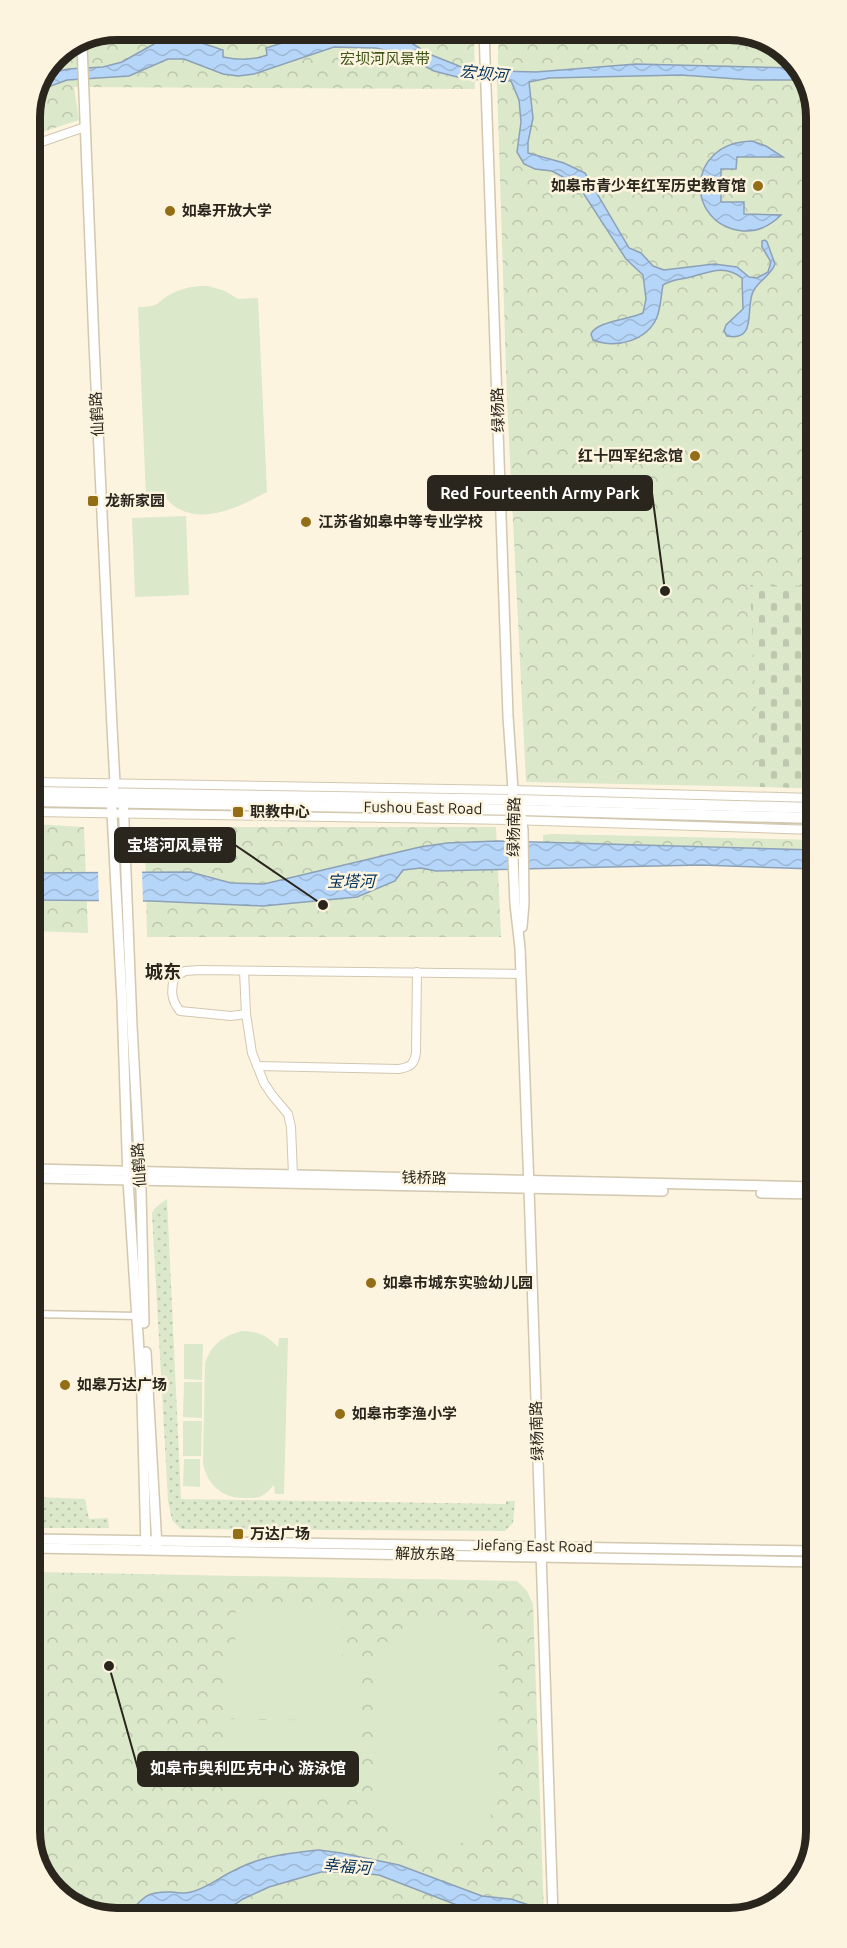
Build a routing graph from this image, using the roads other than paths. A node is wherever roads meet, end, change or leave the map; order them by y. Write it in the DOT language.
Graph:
graph roads {
  1 [pos="484,41"];
  2 [pos="82,49"];
  3 [pos="85,127"];
  4 [pos="41,142"];
  5 [pos="41,784"];
  6 [pos="41,793"];
  7 [pos="112,798"];
  8 [pos="806,798"];
  9 [pos="41,801"];
  10 [pos="124,803"];
  11 [pos="806,808"];
  12 [pos="41,810"];
  13 [pos="516,810"];
  14 [pos="806,818"];
  15 [pos="806,829"];
  16 [pos="520,904"];
  17 [pos="244,971"];
  18 [pos="417,972"];
  19 [pos="521,974"];
  20 [pos="246,1014"];
  21 [pos="257,1066"];
  22 [pos="40,1169"];
  23 [pos="128,1175"];
  24 [pos="293,1175"];
  25 [pos="140,1176"];
  26 [pos="40,1178"];
  27 [pos="529,1184"];
  28 [pos="806,1187"];
  29 [pos="806,1194"];
  30 [pos="40,1314"];
  31 [pos="138,1316"];
  32 [pos="40,1539"];
  33 [pos="146,1545"];
  34 [pos="157,1546"];
  35 [pos="40,1548"];
  36 [pos="541,1551"];
  37 [pos="806,1551"];
  38 [pos="806,1562"];
  39 [pos="553,1908"];
  1 -- 13 [label="street, 绿杨路"];
  2 -- 3 [label="street, 仙鹤路"];
  3 -- 4 [label="street"];
  3 -- 7 [label="street, 仙鹤路"];
  5 -- 7 [label="street"];
  6 -- 7 [label="main road, Fushou East Road"];
  7 -- 9 [label="main road, Fushou East Road"];
  7 -- 10 [label="main road, Fushou East Road"];
  7 -- 10 [label="street"];
  7 -- 12 [label="street"];
  7 -- 13 [label="street"];
  7 -- 23 [label="street, 仙鹤路"];
  8 -- 13 [label="street"];
  10 -- 13 [label="main road, Fushou East Road"];
  10 -- 25 [label="street, 仙鹤路"];
  11 -- 13 [label="main road, Fushou East Road"];
  13 -- 14 [label="main road, Fushou East Road"];
  13 -- 15 [label="street"];
  13 -- 16 [label="street, 绿杨南路"];
  13 -- 16 [label="street, 绿杨南路"];
  16 -- 19 [label="street, 绿杨南路"];
  17 -- 18 [label="street"];
  17 -- 20 [label="street"];
  17 -- 20 [label="street"];
  18 -- 19 [label="street"];
  18 -- 21 [label="street"];
  19 -- 27 [label="street, 绿杨南路"];
  20 -- 21 [label="street"];
  21 -- 24 [label="street"];
  22 -- 23 [label="street, 钱桥路"];
  23 -- 25 [label="street, 钱桥路"];
  23 -- 26 [label="street, 钱桥路"];
  23 -- 31 [label="street, 仙鹤路"];
  24 -- 25 [label="street, 钱桥路"];
  24 -- 27 [label="street, 钱桥路"];
  25 -- 27 [label="street, 钱桥路"];
  25 -- 34 [label="street, 仙鹤路"];
  27 -- 28 [label="street, 钱桥路"];
  27 -- 29 [label="street, 钱桥路"];
  27 -- 36 [label="street, 绿杨南路"];
  30 -- 31 [label="street"];
  31 -- 33 [label="street, 仙鹤路"];
  32 -- 33 [label="street, Jiefang East Road"];
  33 -- 34 [label="street, Jiefang East Road"];
  33 -- 35 [label="street"];
  34 -- 36 [label="street, Jiefang East Road"];
  36 -- 37 [label="street, Jiefang East Road"];
  36 -- 38 [label="street"];
  36 -- 39 [label="street, 绿杨南路"];
}
